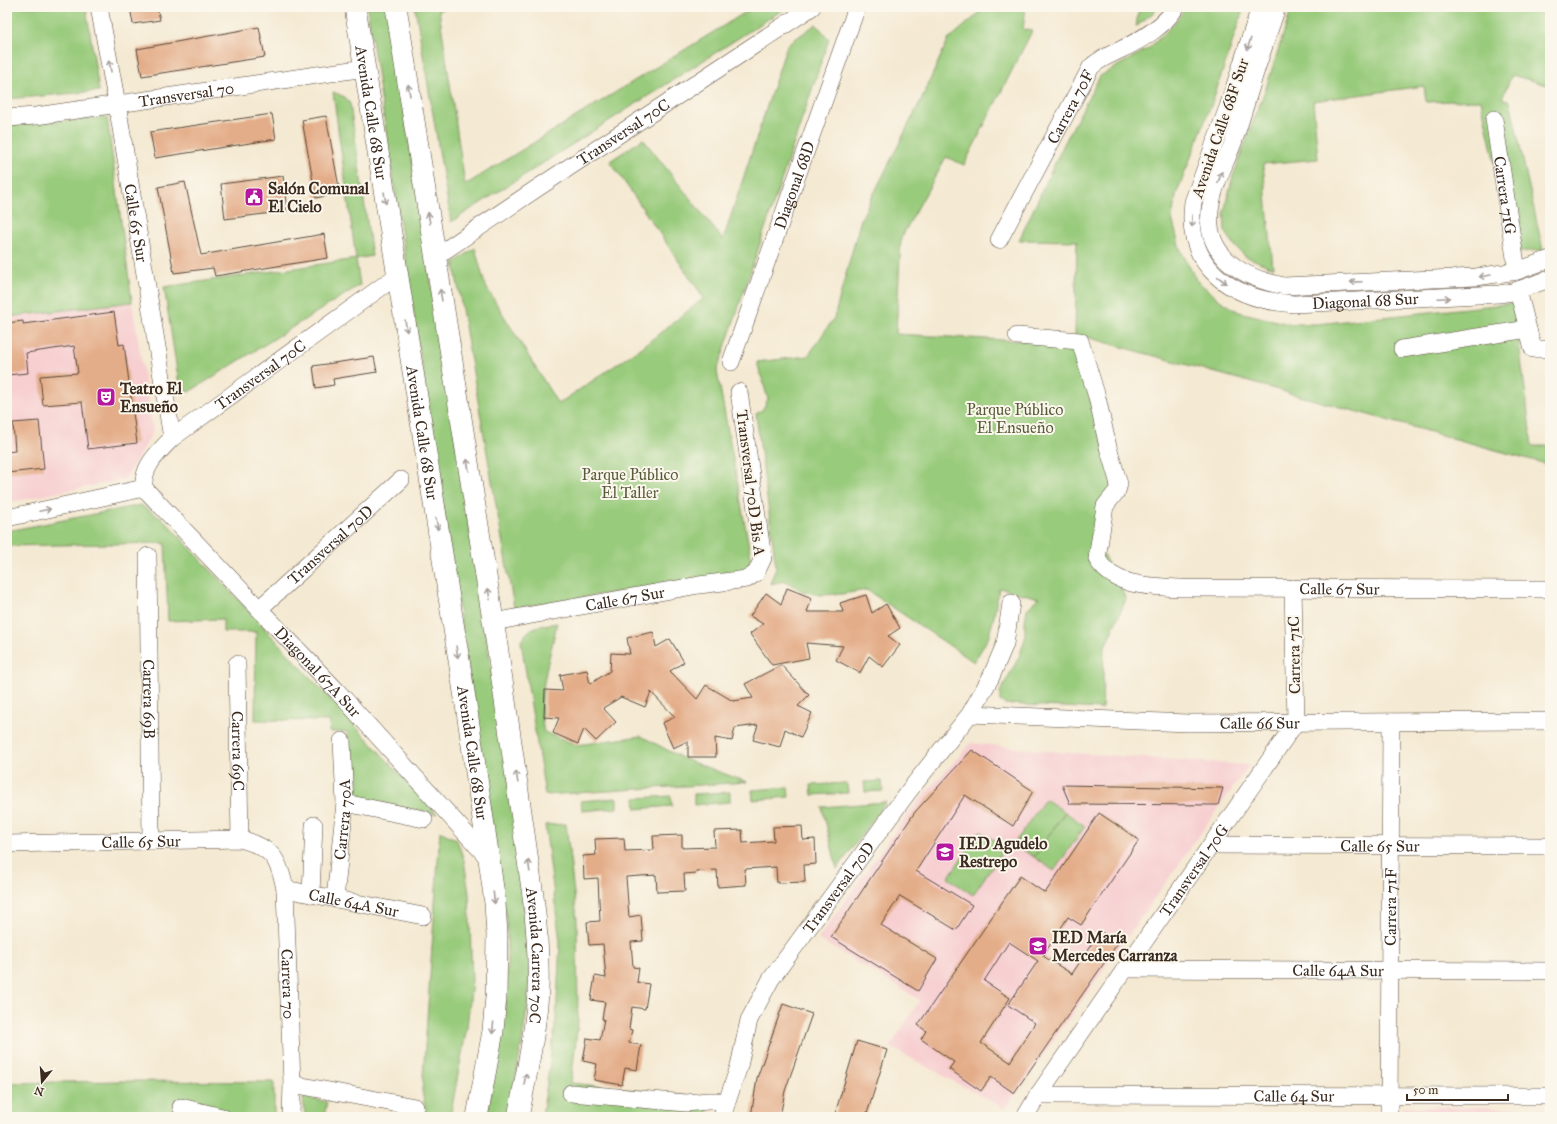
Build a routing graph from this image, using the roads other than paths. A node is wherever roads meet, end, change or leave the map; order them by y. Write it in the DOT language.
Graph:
graph roads {
  1 [pos="99,7"];
  2 [pos="356,7"];
  3 [pos="396,7"];
  4 [pos="812,7"];
  5 [pos="857,7"];
  6 [pos="1176,7"];
  7 [pos="1260,7"];
  8 [pos="1277,7"];
  9 [pos="365,68"];
  10 [pos="117,104"];
  11 [pos="7,118"];
  12 [pos="1494,119"];
  13 [pos="999,240"];
  14 [pos="1212,241"];
  15 [pos="1198,250"];
  16 [pos="435,257"];
  17 [pos="1550,259"];
  18 [pos="1517,271"];
  19 [pos="398,275"];
  20 [pos="1550,279"];
  21 [pos="1518,290"];
  22 [pos="1528,329"];
  23 [pos="1017,336"];
  24 [pos="1402,349"];
  25 [pos="1550,349"];
  26 [pos="731,362"];
  27 [pos="739,392"];
  28 [pos="172,438"];
  29 [pos="401,480"];
  30 [pos="144,488"];
  31 [pos="7,518"];
  32 [pos="148,556"];
  33 [pos="756,573"];
  34 [pos="1293,588"];
  35 [pos="1550,589"];
  36 [pos="1011,603"];
  37 [pos="259,609"];
  38 [pos="493,622"];
  39 [pos="237,664"];
  40 [pos="970,714"];
  41 [pos="1550,721"];
  42 [pos="1296,722"];
  43 [pos="1391,722"];
  44 [pos="342,740"];
  45 [pos="345,803"];
  46 [pos="424,819"];
  47 [pos="314,825"];
  48 [pos="240,839"];
  49 [pos="151,841"];
  50 [pos="7,844"];
  51 [pos="1211,846"];
  52 [pos="1390,846"];
  53 [pos="1550,846"];
  54 [pos="272,854"];
  55 [pos="489,859"];
  56 [pos="285,889"];
  57 [pos="311,894"];
  58 [pos="338,899"];
  59 [pos="423,916"];
  60 [pos="1125,969"];
  61 [pos="1390,970"];
  62 [pos="1550,971"];
  63 [pos="292,1084"];
  64 [pos="571,1093"];
  65 [pos="1038,1095"];
  66 [pos="1389,1096"];
  67 [pos="1550,1096"];
  68 [pos="181,1107"];
  69 [pos="414,1107"];
  70 [pos="724,1109"];
  71 [pos="222,1117"];
  72 [pos="291,1117"];
  73 [pos="477,1117"];
  74 [pos="518,1117"];
  75 [pos="1025,1117"];
  76 [pos="1389,1117"];
  10 -- 1 [label="street, Calle 65 Sur, one-way"];
  2 -- 9 [label="main road, Avenida Calle 68 Sur"];
  16 -- 3 [label="main road, one-way"];
  4 -- 16 [label="street, Transversal 70C"];
  5 -- 26 [label="street, Diagonal 68D"];
  6 -- 13 [label="street, Carrera 70F"];
  7 -- 15 [label="street, Avenida Calle 68F Sur, one-way"];
  14 -- 8 [label="street, Avenida Calle 68F Sur, one-way"];
  9 -- 10 [label="street, Transversal 70"];
  9 -- 19 [label="main road, Avenida Calle 68 Sur, one-way"];
  10 -- 11 [label="street, Transversal 70"];
  10 -- 28 [label="street, Calle 65 Sur"];
  12 -- 18 [label="street, Carrera 71G"];
  18 -- 14 [label="street, Diagonal 68 Sur, one-way"];
  15 -- 21 [label="street, Diagonal 68 Sur, one-way"];
  38 -- 16 [label="main road, one-way"];
  17 -- 18 [label="street, Diagonal 68 Sur"];
  19 -- 28 [label="street, Transversal 70C"];
  19 -- 55 [label="main road, Avenida Calle 68 Sur, one-way"];
  20 -- 21 [label="street, Diagonal 68 Sur"];
  21 -- 22 [label="street"];
  22 -- 24 [label="street"];
  22 -- 25 [label="street"];
  23 -- 34 [label="street, Calle 67 Sur"];
  27 -- 33 [label="street, Transversal 70D Bis A"];
  28 -- 30 [label="street, Transversal 70C"];
  29 -- 37 [label="street, Transversal 70D"];
  31 -- 30 [label="street, one-way"];
  30 -- 37 [label="street, Diagonal 67A Sur"];
  32 -- 49 [label="street, Carrera 69B"];
  33 -- 38 [label="street, Calle 67 Sur"];
  34 -- 35 [label="street, Calle 67 Sur"];
  34 -- 42 [label="street, Carrera 71C"];
  36 -- 40 [label="street, Transversal 70D"];
  37 -- 55 [label="street, Diagonal 67A Sur"];
  74 -- 38 [label="main road, Avenida Carrera 70C, one-way"];
  39 -- 48 [label="street, Carrera 69C"];
  40 -- 42 [label="street, Calle 66 Sur"];
  40 -- 70 [label="street, Transversal 70D"];
  41 -- 43 [label="street, Calle 66 Sur"];
  42 -- 43 [label="street, Calle 66 Sur"];
  42 -- 51 [label="street, Transversal 70G"];
  43 -- 52 [label="street, Carrera 71F"];
  44 -- 45 [label="street, Carrera 70A"];
  45 -- 46 [label="street"];
  45 -- 58 [label="street, Carrera 70A"];
  47 -- 57 [label="street"];
  48 -- 49 [label="street, Calle 65 Sur"];
  48 -- 54 [label="street, Calle 65 Sur"];
  49 -- 50 [label="street, Calle 65 Sur"];
  51 -- 52 [label="street, Calle 65 Sur"];
  51 -- 60 [label="street, Transversal 70G"];
  52 -- 53 [label="street, Calle 65 Sur"];
  52 -- 61 [label="street, Carrera 71F"];
  54 -- 56 [label="street, Carrera 70"];
  55 -- 73 [label="main road, one-way"];
  56 -- 57 [label="street, Calle 64A Sur"];
  56 -- 63 [label="street, Carrera 70"];
  57 -- 58 [label="street, Calle 64A Sur"];
  58 -- 59 [label="street, Calle 64A Sur"];
  60 -- 61 [label="street, Calle 64A Sur"];
  60 -- 65 [label="street, Transversal 70G"];
  61 -- 62 [label="street, Calle 64A Sur"];
  61 -- 66 [label="street, Carrera 71F"];
  63 -- 69 [label="street"];
  63 -- 72 [label="street, Carrera 70"];
  64 -- 70 [label="street"];
  65 -- 66 [label="street, Calle 64 Sur"];
  65 -- 75 [label="street, Transversal 70G"];
  66 -- 67 [label="street, Calle 64 Sur"];
  66 -- 76 [label="street, Carrera 71F"];
  68 -- 71 [label="street"];
}
